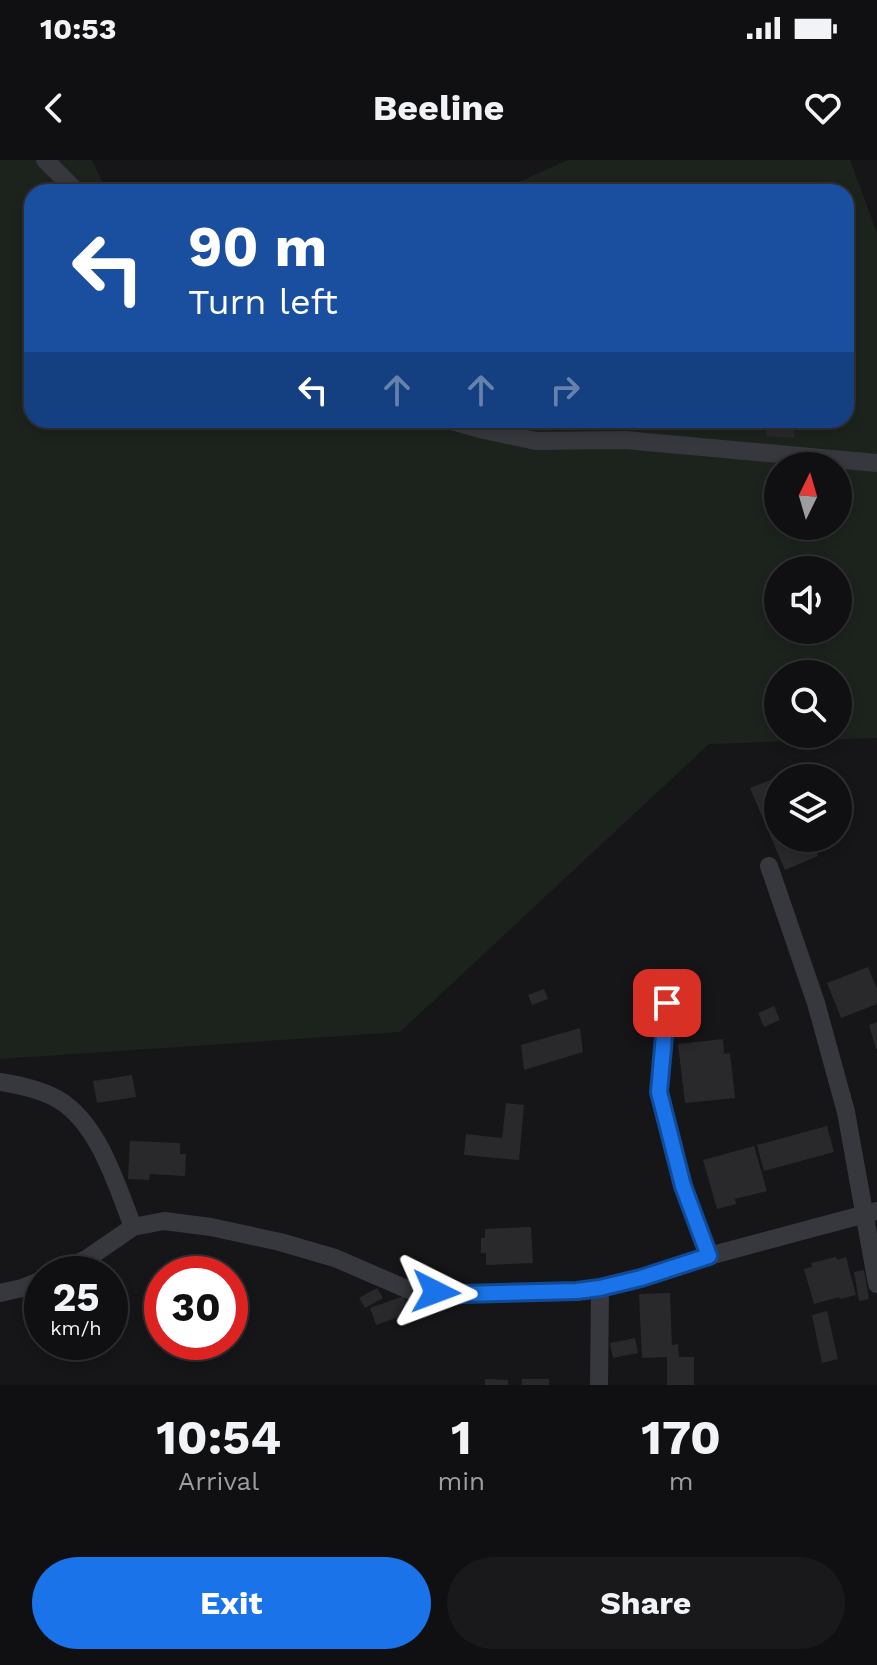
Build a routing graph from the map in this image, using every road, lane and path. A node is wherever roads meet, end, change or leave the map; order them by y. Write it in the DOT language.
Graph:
graph roads {
  1 [pos="45,160"];
  2 [pos="69,184"];
  3 [pos="477,428"];
  4 [pos="877,463"];
  5 [pos="769,866"];
  6 [pos="667,1003"];
  7 [pos="0,1082"];
  8 [pos="871,1213"];
  9 [pos="133,1227"];
  10 [pos="91,1256"];
  11 [pos="709,1256"];
  12 [pos="877,1284"];
  13 [pos="24,1287"];
  14 [pos="600,1288"];
  15 [pos="0,1293"];
  16 [pos="599,1385"];
  1 -- 2 [label="street"];
  3 -- 4 [label="street"];
  5 -- 8 [label="street"];
  6 -- 11 [label="street"];
  7 -- 9 [label="street"];
  8 -- 11 [label="street"];
  8 -- 12 [label="street"];
  9 -- 10 [label="street"];
  9 -- 14 [label="street"];
  11 -- 14 [label="street"];
  13 -- 15 [label="street"];
  14 -- 16 [label="street"];
}
